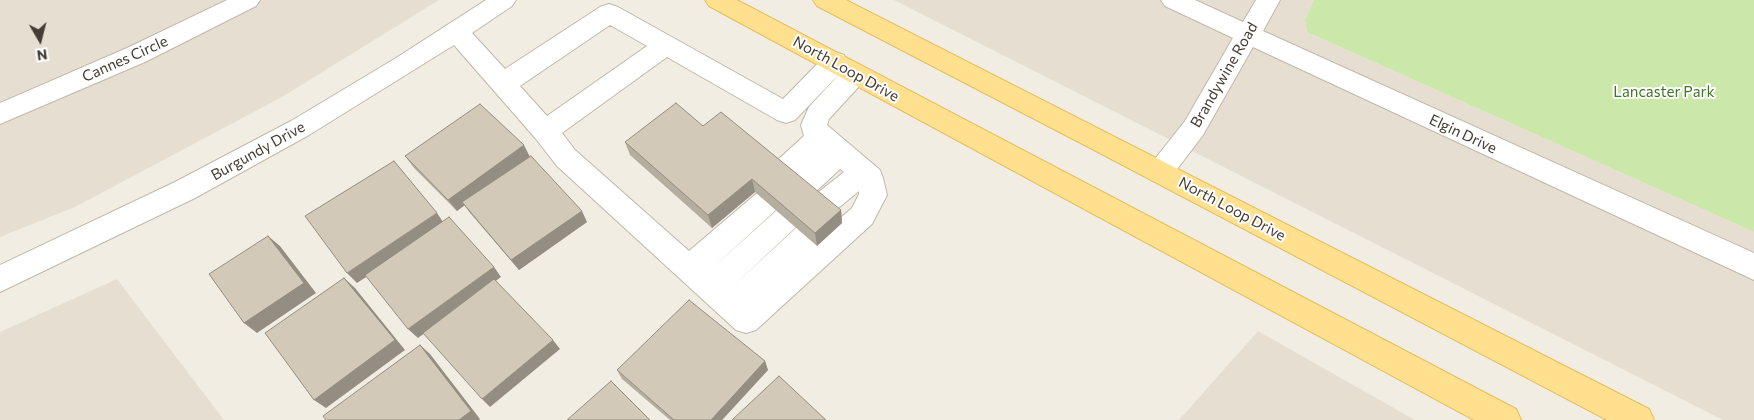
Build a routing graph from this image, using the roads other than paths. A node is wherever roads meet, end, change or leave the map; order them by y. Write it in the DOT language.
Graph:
graph roads {
  1 [pos="248,0"];
  2 [pos="504,0"];
  3 [pos="717,0"];
  4 [pos="825,0"];
  5 [pos="1173,0"];
  6 [pos="1268,0"];
  7 [pos="456,31"];
  8 [pos="1246,35"];
  9 [pos="665,46"];
  10 [pos="845,68"];
  11 [pos="503,84"];
  12 [pos="0,114"];
  13 [pos="545,131"];
  14 [pos="846,158"];
  15 [pos="1160,172"];
  16 [pos="1754,267"];
  17 [pos="0,279"];
  18 [pos="706,283"];
  19 [pos="1505,420"];
  20 [pos="1638,420"];
  1 -- 12 [label="street, Cannes Circle"];
  2 -- 7 [label="street, Burgundy Drive"];
  3 -- 10 [label="main road, North Loop Drive"];
  4 -- 15 [label="main road, North Loop Drive"];
  5 -- 8 [label="street, Elgin Drive"];
  6 -- 8 [label="street, Brandywine Road"];
  7 -- 11 [label="street"];
  7 -- 17 [label="street, Burgundy Drive"];
  8 -- 15 [label="street, Brandywine Road"];
  8 -- 16 [label="street, Elgin Drive"];
  9 -- 10 [label="street"];
  9 -- 11 [label="street"];
  9 -- 13 [label="street"];
  10 -- 14 [label="street"];
  10 -- 19 [label="main road, North Loop Drive"];
  11 -- 13 [label="street"];
  13 -- 18 [label="street"];
  14 -- 14 [label="street"];
  14 -- 18 [label="street"];
  15 -- 20 [label="main road, North Loop Drive"];
  18 -- 18 [label="street"];
}
